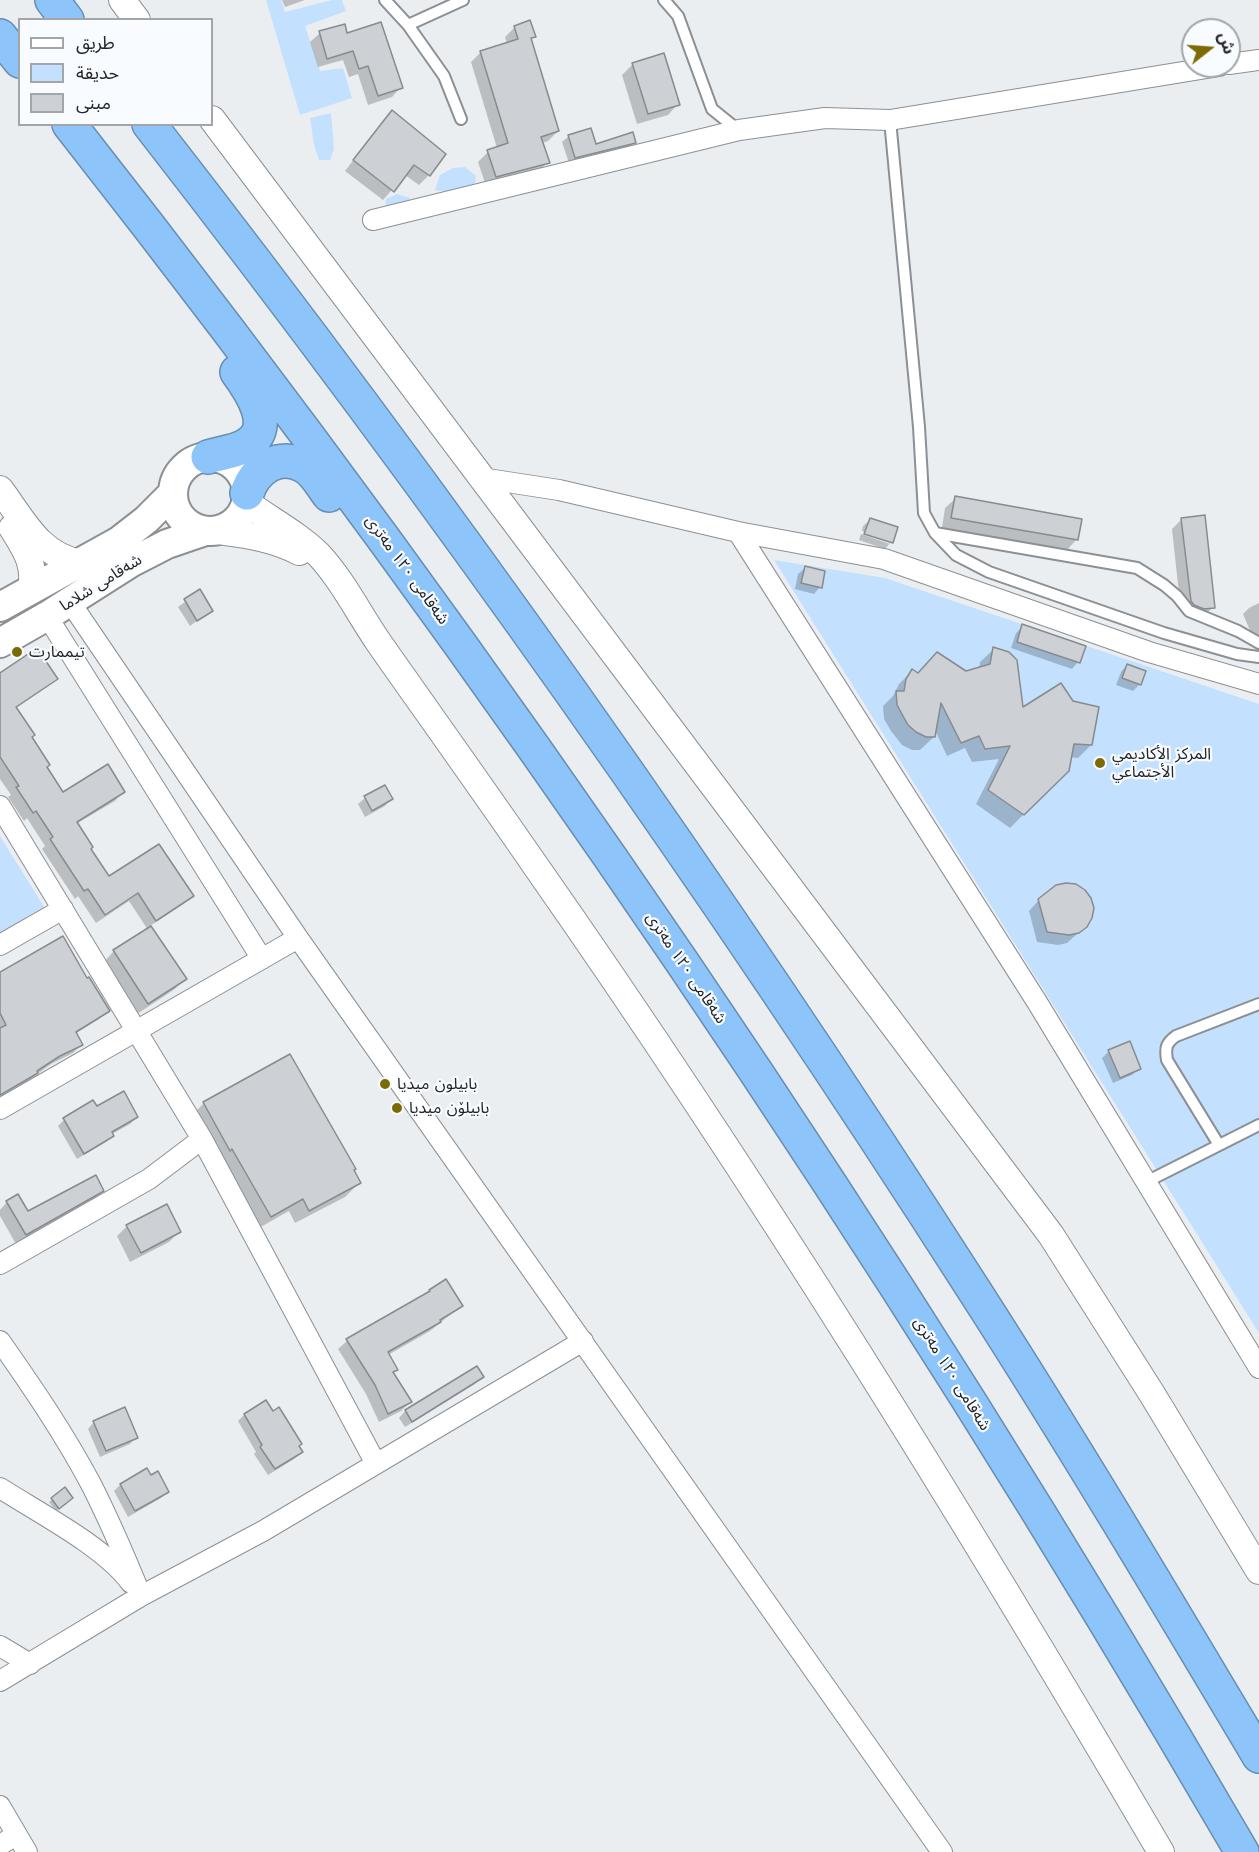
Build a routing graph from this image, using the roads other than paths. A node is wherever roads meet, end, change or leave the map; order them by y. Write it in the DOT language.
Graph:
graph roads {
  1 [pos="52,0"];
  2 [pos="122,0"];
  3 [pos="385,0"];
  4 [pos="463,0"];
  5 [pos="663,0"];
  6 [pos="66,18"];
  7 [pos="136,18"];
  8 [pos="408,25"];
  9 [pos="0,36"];
  10 [pos="18,58"];
  11 [pos="1259,60"];
  12 [pos="1241,62"];
  13 [pos="1181,72"];
  14 [pos="461,119"];
  15 [pos="213,120"];
  16 [pos="890,120"];
  17 [pos="71,126"];
  18 [pos="151,126"];
  19 [pos="739,130"];
  20 [pos="373,220"];
  21 [pos="181,268"];
  22 [pos="208,457"];
  23 [pos="481,478"];
  24 [pos="0,489"];
  25 [pos="173,493"];
  26 [pos="247,497"];
  27 [pos="0,511"];
  28 [pos="211,531"];
  29 [pos="738,532"];
  30 [pos="935,532"];
  31 [pos="399,559"];
  32 [pos="80,563"];
  33 [pos="31,590"];
  34 [pos="0,607"];
  35 [pos="59,609"];
  36 [pos="369,629"];
  37 [pos="1259,643"];
  38 [pos="0,644"];
  39 [pos="1259,657"];
  40 [pos="1259,684"];
  41 [pos="0,806"];
  42 [pos="63,909"];
  43 [pos="297,938"];
  44 [pos="0,945"];
  45 [pos="262,959"];
  46 [pos="1259,1004"];
  47 [pos="138,1030"];
  48 [pos="0,1109"];
  49 [pos="1259,1125"];
  50 [pos="202,1139"];
  51 [pos="1219,1145"];
  52 [pos="1146,1182"];
  53 [pos="0,1264"];
  54 [pos="0,1341"];
  55 [pos="583,1341"];
  56 [pos="1259,1368"];
  57 [pos="375,1462"];
  58 [pos="0,1488"];
  59 [pos="1256,1561"];
  60 [pos="141,1596"];
  61 [pos="0,1646"];
  62 [pos="30,1665"];
  63 [pos="0,1682"];
  64 [pos="1259,1756"];
  65 [pos="0,1806"];
  66 [pos="8,1840"];
  67 [pos="27,1852"];
  68 [pos="942,1852"];
  69 [pos="1161,1852"];
  70 [pos="1242,1852"];
  1 -- 6 [label="highway"];
  2 -- 7 [label="street"];
  3 -- 8 [label="lane"];
  4 -- 8 [label="lane"];
  5 -- 19 [label="lane"];
  8 -- 14 [label="lane"];
  9 -- 10 [label="highway"];
  11 -- 12 [label="street"];
  13 -- 16 [label="street"];
  15 -- 23 [label="street"];
  16 -- 19 [label="street"];
  16 -- 30 [label="lane"];
  17 -- 21 [label="highway, شەقامی ١٢٠ مەتری"];
  18 -- 64 [label="highway"];
  19 -- 20 [label="street"];
  21 -- 22 [label="highway"];
  21 -- 31 [label="highway, شەقامی ١٢٠ مەتری"];
  22 -- 25 [label="main road, شەقامی شلاما"];
  22 -- 26 [label="main road"];
  23 -- 29 [label="street"];
  23 -- 59 [label="street"];
  24 -- 32 [label="street"];
  25 -- 28 [label="main road"];
  25 -- 32 [label="main road, شەقامی شلاما"];
  26 -- 28 [label="main road, شەقامی شلاما"];
  26 -- 31 [label="highway"];
  26 -- 36 [label="street"];
  27 -- 33 [label="street"];
  28 -- 35 [label="main road, شەقامی شلاما"];
  28 -- 36 [label="street"];
  29 -- 40 [label="street"];
  29 -- 52 [label="street"];
  30 -- 37 [label="lane"];
  30 -- 39 [label="lane"];
  31 -- 70 [label="highway, شەقامی ١٢٠ مەتری"];
  32 -- 33 [label="main road, شەقامی شلاما"];
  33 -- 34 [label="main road, شەقامی شلاما"];
  35 -- 38 [label="main road, شەقامی شلاما"];
  35 -- 43 [label="street"];
  35 -- 45 [label="street"];
  36 -- 69 [label="street"];
  41 -- 42 [label="street"];
  42 -- 44 [label="street"];
  42 -- 47 [label="street"];
  43 -- 45 [label="street"];
  43 -- 55 [label="street"];
  45 -- 47 [label="street"];
  46 -- 51 [label="lane"];
  47 -- 48 [label="street"];
  47 -- 50 [label="street"];
  49 -- 51 [label="lane"];
  50 -- 53 [label="street"];
  50 -- 57 [label="street"];
  51 -- 52 [label="lane"];
  52 -- 56 [label="street"];
  54 -- 60 [label="street"];
  55 -- 57 [label="street"];
  55 -- 68 [label="street"];
  57 -- 60 [label="street"];
  58 -- 60 [label="street"];
  60 -- 62 [label="street"];
  61 -- 62 [label="street"];
  62 -- 63 [label="street"];
  65 -- 66 [label="street"];
  66 -- 67 [label="street"];
}
